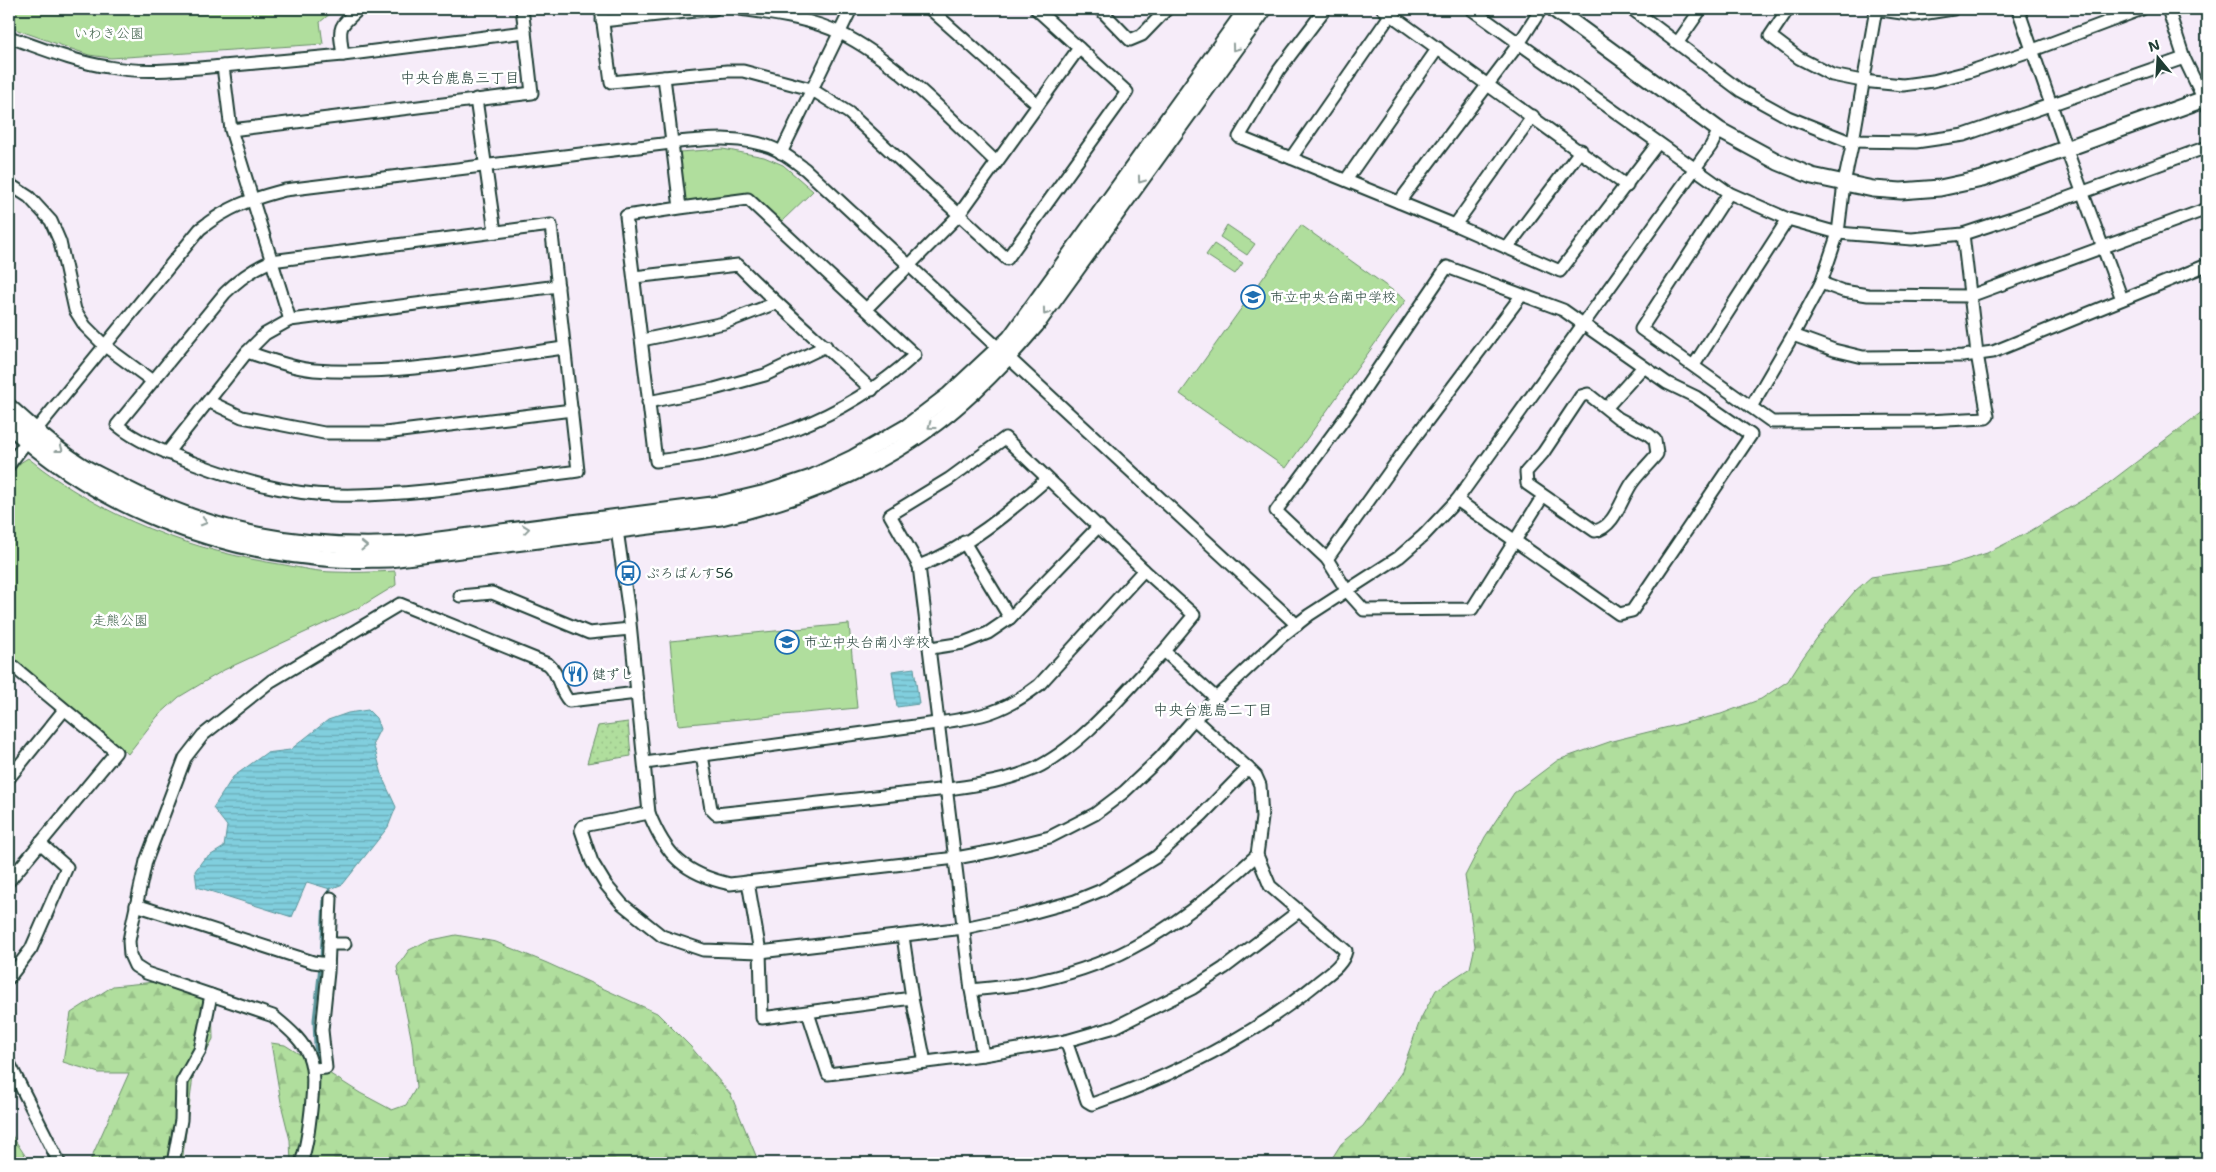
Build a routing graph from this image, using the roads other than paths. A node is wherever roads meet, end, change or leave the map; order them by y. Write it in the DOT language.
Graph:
graph roads {
  1 [pos="359,9"];
  2 [pos="522,9"];
  3 [pos="601,9"];
  4 [pos="714,9"];
  5 [pos="740,9"];
  6 [pos="851,9"];
  7 [pos="930,9"];
  8 [pos="1036,9"];
  9 [pos="1100,9"];
  10 [pos="1167,9"];
  11 [pos="1247,9"];
  12 [pos="1264,9"];
  13 [pos="1325,9"];
  14 [pos="1472,9"];
  15 [pos="1541,9"];
  16 [pos="1554,9"];
  17 [pos="1632,9"];
  18 [pos="1701,9"];
  19 [pos="1788,9"];
  20 [pos="1876,9"];
  21 [pos="1954,9"];
  22 [pos="2018,9"];
  23 [pos="2142,9"];
  24 [pos="2168,9"];
  25 [pos="1387,11"];
  26 [pos="602,21"];
  27 [pos="525,32"];
  28 [pos="840,33"];
  29 [pos="9,37"];
  30 [pos="1520,42"];
  31 [pos="1678,42"];
  32 [pos="1079,48"];
  33 [pos="1438,48"];
  34 [pos="2033,50"];
  35 [pos="344,55"];
  36 [pos="2184,58"];
  37 [pos="223,66"];
  38 [pos="664,77"];
  39 [pos="1864,81"];
  40 [pos="1487,83"];
  41 [pos="811,89"];
  42 [pos="476,99"];
  43 [pos="2206,101"];
  44 [pos="1038,105"];
  45 [pos="2052,105"];
  46 [pos="1533,116"];
  47 [pos="231,130"];
  48 [pos="1718,130"];
  49 [pos="1853,141"];
  50 [pos="671,143"];
  51 [pos="1658,143"];
  52 [pos="2207,147"];
  53 [pos="2066,148"];
  54 [pos="1581,150"];
  55 [pos="781,153"];
  56 [pos="1291,158"];
  57 [pos="996,162"];
  58 [pos="486,165"];
  59 [pos="1694,169"];
  60 [pos="1346,180"];
  61 [pos="1844,183"];
  62 [pos="9,184"];
  63 [pos="1627,186"];
  64 [pos="1729,193"];
  65 [pos="2084,193"];
  66 [pos="252,198"];
  67 [pos="1399,202"];
  68 [pos="680,208"];
  69 [pos="2207,208"];
  70 [pos="958,216"];
  71 [pos="1788,220"];
  72 [pos="1455,225"];
  73 [pos="495,232"];
  74 [pos="1838,233"];
  75 [pos="1963,234"];
  76 [pos="2102,246"];
  77 [pos="1507,248"];
  78 [pos="271,261"];
  79 [pos="910,266"];
  80 [pos="2207,266"];
  81 [pos="634,277"];
  82 [pos="1821,282"];
  83 [pos="558,286"];
  84 [pos="1521,296"];
  85 [pos="1970,296"];
  86 [pos="2122,298"];
  87 [pos="776,303"];
  88 [pos="866,309"];
  89 [pos="290,320"];
  90 [pos="1583,325"];
  91 [pos="1793,334"];
  92 [pos="642,340"];
  93 [pos="105,346"];
  94 [pos="826,346"];
  95 [pos="564,348"];
  96 [pos="248,352"];
  97 [pos="1004,353"];
  98 [pos="1977,354"];
  99 [pos="1694,365"];
  100 [pos="1643,367"];
  101 [pos="152,380"];
  102 [pos="872,390"];
  103 [pos="210,402"];
  104 [pos="648,402"];
  105 [pos="9,407"];
  106 [pos="1607,407"];
  107 [pos="1751,407"];
  108 [pos="572,410"];
  109 [pos="9,425"];
  110 [pos="31,436"];
  111 [pos="168,453"];
  112 [pos="9,465"];
  113 [pos="1047,479"];
  114 [pos="1543,496"];
  115 [pos="1457,500"];
  116 [pos="616,524"];
  117 [pos="1099,526"];
  118 [pos="1515,540"];
  119 [pos="964,542"];
  120 [pos="1327,560"];
  121 [pos="919,566"];
  122 [pos="1144,570"];
  123 [pos="1347,592"];
  124 [pos="460,596"];
  125 [pos="1010,618"];
  126 [pos="1297,625"];
  127 [pos="630,629"];
  128 [pos="931,648"];
  129 [pos="1164,651"];
  130 [pos="11,669"];
  131 [pos="637,693"];
  132 [pos="1216,698"];
  133 [pos="64,710"];
  134 [pos="1194,719"];
  135 [pos="937,723"];
  136 [pos="702,755"];
  137 [pos="645,762"];
  138 [pos="1248,768"];
  139 [pos="9,778"];
  140 [pos="948,789"];
  141 [pos="649,813"];
  142 [pos="40,843"];
  143 [pos="1257,855"];
  144 [pos="956,858"];
  145 [pos="9,881"];
  146 [pos="748,882"];
  147 [pos="330,898"];
  148 [pos="136,905"];
  149 [pos="1299,911"];
  150 [pos="964,928"];
  151 [pos="904,936"];
  152 [pos="328,944"];
  153 [pos="345,944"];
  154 [pos="760,952"];
  155 [pos="328,964"];
  156 [pos="9,978"];
  157 [pos="971,990"];
  158 [pos="211,995"];
  159 [pos="912,998"];
  160 [pos="808,1013"];
  161 [pos="1066,1041"];
  162 [pos="983,1055"];
  163 [pos="925,1062"];
  164 [pos="9,1063"];
  165 [pos="314,1069"];
  166 [pos="59,1162"];
  167 [pos="173,1163"];
  168 [pos="301,1163"];
  1 -- 35 [label="street"];
  2 -- 27 [label="street"];
  3 -- 26 [label="street"];
  4 -- 26 [label="street"];
  5 -- 28 [label="street"];
  6 -- 28 [label="street"];
  7 -- 44 [label="street"];
  8 -- 32 [label="street"];
  9 -- 10 [label="street"];
  11 -- 97 [label="street"];
  12 -- 97 [label="street, one-way"];
  13 -- 56 [label="street"];
  14 -- 30 [label="street"];
  15 -- 30 [label="street"];
  16 -- 48 [label="street"];
  17 -- 31 [label="street"];
  18 -- 31 [label="street"];
  19 -- 39 [label="street"];
  20 -- 21 [label="street"];
  20 -- 39 [label="street"];
  22 -- 34 [label="street"];
  23 -- 34 [label="street"];
  24 -- 36 [label="street"];
  25 -- 33 [label="street"];
  25 -- 56 [label="street"];
  26 -- 38 [label="street"];
  27 -- 35 [label="street"];
  27 -- 42 [label="street"];
  28 -- 41 [label="street"];
  28 -- 57 [label="street"];
  29 -- 37 [label="street"];
  30 -- 40 [label="street"];
  30 -- 51 [label="street"];
  31 -- 49 [label="street"];
  32 -- 44 [label="street"];
  32 -- 70 [label="street"];
  33 -- 40 [label="street"];
  33 -- 60 [label="street"];
  34 -- 39 [label="street"];
  34 -- 45 [label="street"];
  35 -- 37 [label="street"];
  36 -- 43 [label="street"];
  36 -- 45 [label="street"];
  37 -- 47 [label="street"];
  38 -- 41 [label="street"];
  38 -- 50 [label="street"];
  39 -- 49 [label="street"];
  40 -- 46 [label="street"];
  40 -- 67 [label="street"];
  41 -- 55 [label="street"];
  41 -- 70 [label="street"];
  42 -- 47 [label="street"];
  42 -- 58 [label="street"];
  43 -- 53 [label="street"];
  44 -- 57 [label="street"];
  45 -- 49 [label="street"];
  45 -- 53 [label="street"];
  46 -- 54 [label="street"];
  46 -- 72 [label="street"];
  47 -- 66 [label="street"];
  48 -- 59 [label="street"];
  48 -- 61 [label="street"];
  49 -- 61 [label="street"];
  50 -- 55 [label="street"];
  50 -- 58 [label="street"];
  50 -- 68 [label="street"];
  51 -- 59 [label="street"];
  51 -- 63 [label="street"];
  52 -- 65 [label="street"];
  53 -- 61 [label="street"];
  53 -- 65 [label="street"];
  54 -- 63 [label="street"];
  54 -- 77 [label="street"];
  55 -- 79 [label="street"];
  56 -- 60 [label="street"];
  57 -- 70 [label="street"];
  58 -- 66 [label="street"];
  58 -- 73 [label="street"];
  59 -- 64 [label="street"];
  59 -- 90 [label="street"];
  60 -- 67 [label="street"];
  61 -- 74 [label="street"];
  62 -- 93 [label="street"];
  63 -- 77 [label="street"];
  64 -- 71 [label="street"];
  64 -- 99 [label="street"];
  65 -- 75 [label="street"];
  65 -- 76 [label="street"];
  66 -- 78 [label="street"];
  66 -- 93 [label="street"];
  67 -- 72 [label="street"];
  68 -- 81 [label="street"];
  68 -- 88 [label="street"];
  69 -- 76 [label="street"];
  70 -- 79 [label="street"];
  71 -- 74 [label="street"];
  71 -- 99 [label="street"];
  72 -- 77 [label="street"];
  73 -- 78 [label="street"];
  73 -- 83 [label="street"];
  74 -- 75 [label="street"];
  74 -- 82 [label="street"];
  75 -- 85 [label="street"];
  76 -- 85 [label="street"];
  76 -- 86 [label="street"];
  78 -- 89 [label="street"];
  78 -- 101 [label="street"];
  79 -- 88 [label="street"];
  79 -- 97 [label="street"];
  80 -- 86 [label="street"];
  81 -- 87 [label="street"];
  81 -- 92 [label="street"];
  82 -- 85 [label="street"];
  82 -- 91 [label="street"];
  83 -- 89 [label="street"];
  83 -- 95 [label="street"];
  84 -- 90 [label="street"];
  84 -- 120 [label="street"];
  84 -- 120 [label="street"];
  85 -- 98 [label="street"];
  86 -- 98 [label="street"];
  87 -- 92 [label="street"];
  87 -- 94 [label="street"];
  88 -- 102 [label="street"];
  89 -- 96 [label="street"];
  90 -- 100 [label="street"];
  90 -- 115 [label="street"];
  91 -- 98 [label="street"];
  91 -- 107 [label="street"];
  92 -- 104 [label="street"];
  93 -- 101 [label="street"];
  93 -- 110 [label="street"];
  94 -- 102 [label="street"];
  94 -- 104 [label="street"];
  95 -- 96 [label="street"];
  95 -- 108 [label="street"];
  96 -- 103 [label="street"];
  97 -- 116 [label="street"];
  97 -- 126 [label="street"];
  98 -- 107 [label="street"];
  99 -- 107 [label="street"];
  100 -- 106 [label="street"];
  100 -- 118 [label="street"];
  101 -- 111 [label="street"];
  102 -- 104 [label="street"];
  103 -- 108 [label="street"];
  103 -- 111 [label="street"];
  105 -- 110 [label="street"];
  106 -- 114 [label="street"];
  106 -- 114 [label="street"];
  108 -- 111 [label="street"];
  109 -- 110 [label="street"];
  110 -- 112 [label="street"];
  110 -- 116 [label="street"];
  113 -- 117 [label="street"];
  113 -- 119 [label="street"];
  113 -- 121 [label="street"];
  114 -- 118 [label="street"];
  115 -- 118 [label="street"];
  115 -- 123 [label="street"];
  116 -- 127 [label="street"];
  117 -- 122 [label="street"];
  117 -- 125 [label="street"];
  118 -- 123 [label="street"];
  119 -- 121 [label="street"];
  119 -- 125 [label="street"];
  120 -- 123 [label="street"];
  121 -- 128 [label="street"];
  122 -- 129 [label="street"];
  122 -- 135 [label="street"];
  123 -- 126 [label="street"];
  124 -- 127 [label="street"];
  125 -- 128 [label="street"];
  126 -- 132 [label="street"];
  127 -- 131 [label="street"];
  128 -- 135 [label="street"];
  129 -- 132 [label="street"];
  129 -- 140 [label="street"];
  130 -- 133 [label="street"];
  131 -- 137 [label="street"];
  131 -- 148 [label="street"];
  132 -- 134 [label="street"];
  133 -- 139 [label="street"];
  133 -- 142 [label="street"];
  134 -- 138 [label="street"];
  134 -- 144 [label="street"];
  135 -- 136 [label="street"];
  135 -- 140 [label="street"];
  136 -- 137 [label="street"];
  136 -- 140 [label="street"];
  137 -- 141 [label="street"];
  138 -- 143 [label="street"];
  138 -- 150 [label="street"];
  140 -- 144 [label="street"];
  141 -- 146 [label="street"];
  141 -- 154 [label="street"];
  142 -- 145 [label="street"];
  142 -- 156 [label="street"];
  143 -- 149 [label="street"];
  143 -- 157 [label="street"];
  144 -- 146 [label="street"];
  144 -- 150 [label="street"];
  146 -- 154 [label="street"];
  147 -- 152 [label="street"];
  148 -- 155 [label="street"];
  148 -- 158 [label="street"];
  149 -- 161 [label="street"];
  149 -- 161 [label="street"];
  150 -- 151 [label="street"];
  150 -- 157 [label="street"];
  151 -- 154 [label="street"];
  151 -- 159 [label="street"];
  152 -- 153 [label="street"];
  152 -- 155 [label="street"];
  154 -- 160 [label="street"];
  155 -- 165 [label="street"];
  157 -- 162 [label="street"];
  158 -- 165 [label="street"];
  158 -- 167 [label="street"];
  159 -- 160 [label="street"];
  159 -- 163 [label="street"];
  160 -- 163 [label="street"];
  161 -- 162 [label="street"];
  162 -- 163 [label="street"];
  164 -- 166 [label="street"];
  165 -- 168 [label="street"];
}
